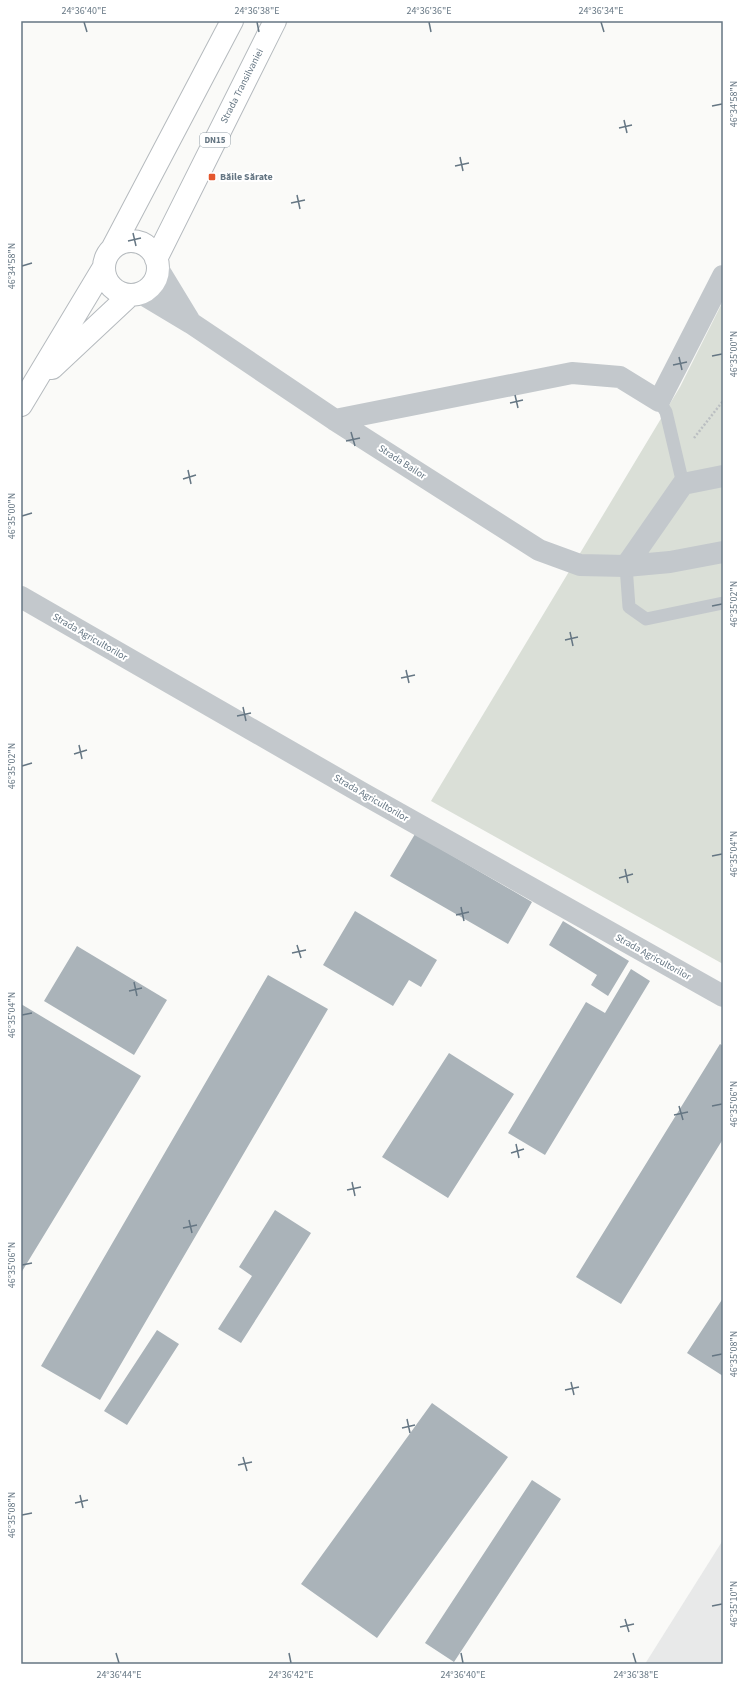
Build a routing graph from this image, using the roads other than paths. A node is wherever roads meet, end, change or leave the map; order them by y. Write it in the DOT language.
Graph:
graph roads {
  1 [pos="232,21"];
  2 [pos="275,21"];
  3 [pos="108,258"];
  4 [pos="157,264"];
  5 [pos="723,276"];
  6 [pos="135,294"];
  7 [pos="191,323"];
  8 [pos="33,385"];
  9 [pos="659,401"];
  10 [pos="21,405"];
  11 [pos="335,420"];
  12 [pos="723,476"];
  13 [pos="683,484"];
  14 [pos="723,552"];
  15 [pos="626,566"];
  16 [pos="21,597"];
  17 [pos="723,603"];
  18 [pos="723,996"];
  1 -- 3 [label="main road"];
  2 -- 4 [label="main road, Strada Transilvaniei / DN15"];
  3 -- 4 [label="main road"];
  3 -- 6 [label="main road"];
  3 -- 8 [label="main road"];
  4 -- 6 [label="main road"];
  4 -- 7 [label="street, Strada Bailor"];
  5 -- 9 [label="street"];
  6 -- 7 [label="street, Strada Bailor"];
  6 -- 8 [label="main road"];
  7 -- 11 [label="street, Strada Bailor"];
  8 -- 10 [label="main road"];
  9 -- 11 [label="street"];
  9 -- 13 [label="lane"];
  11 -- 15 [label="street, Strada Bailor"];
  12 -- 13 [label="street"];
  13 -- 15 [label="street"];
  14 -- 15 [label="street, Strada Bailor"];
  15 -- 17 [label="lane"];
  16 -- 18 [label="street, Strada Agricultorilor"];
}
